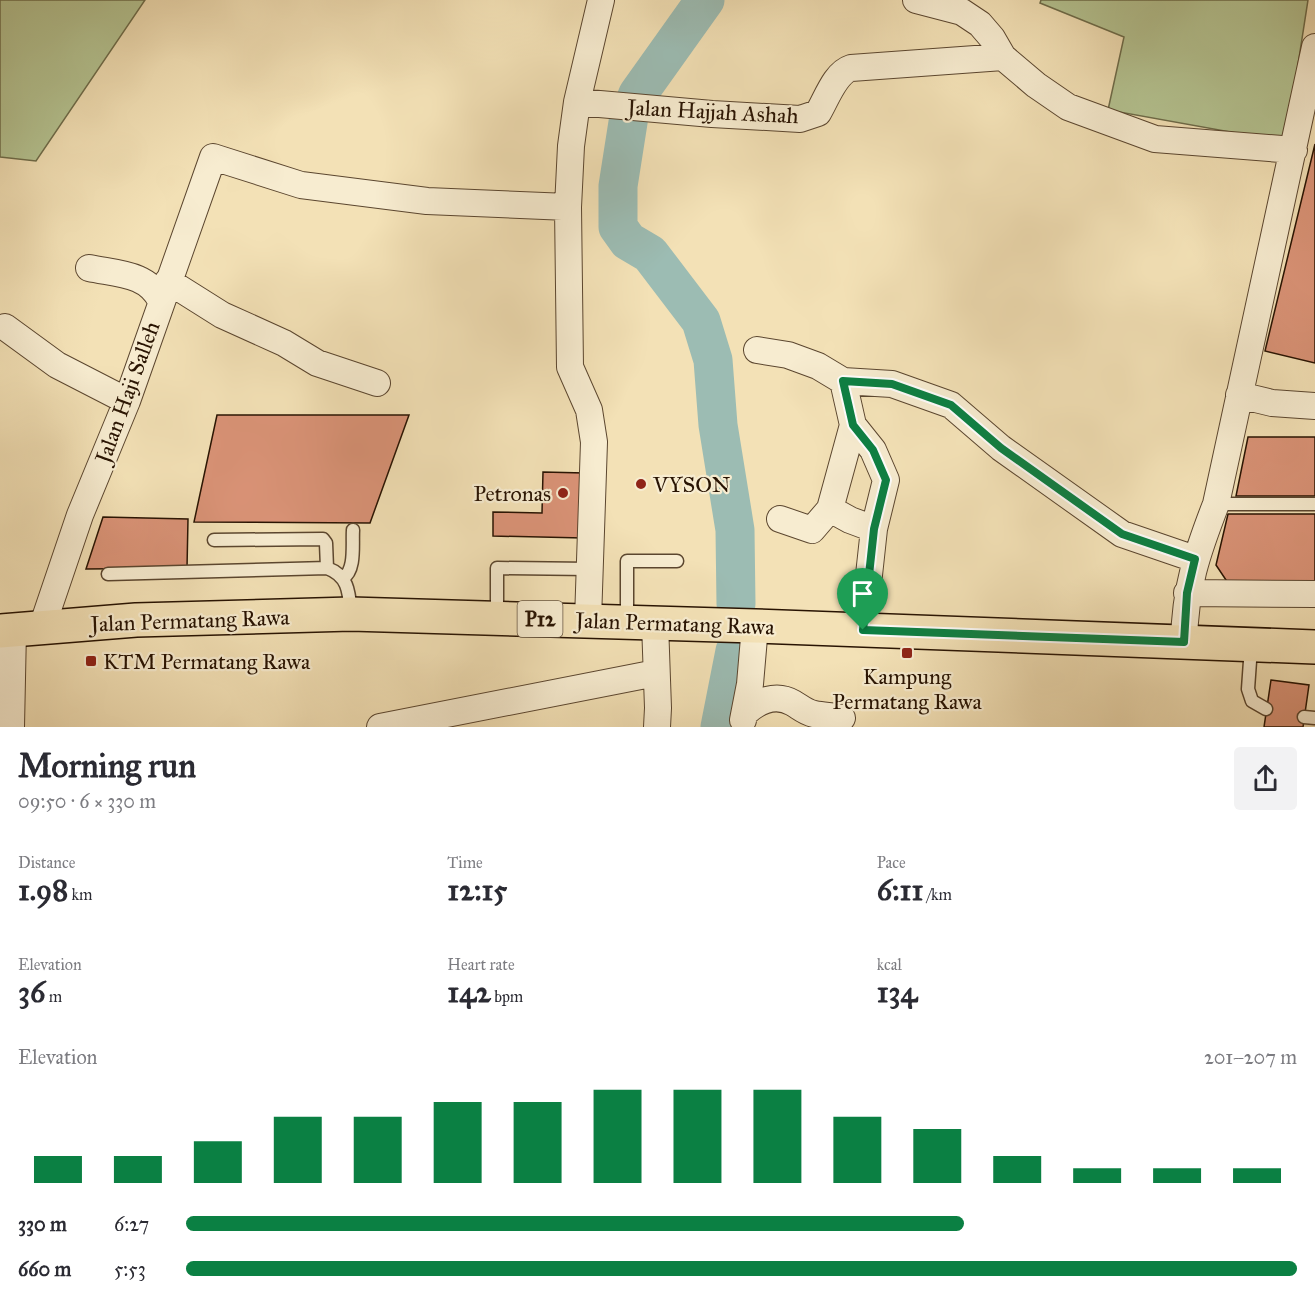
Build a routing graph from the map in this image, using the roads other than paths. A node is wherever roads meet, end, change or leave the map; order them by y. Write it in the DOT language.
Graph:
graph roads {
  1 [pos="601,0"];
  2 [pos="916,0"];
  3 [pos="944,4"];
  4 [pos="1315,47"];
  5 [pos="1003,57"];
  6 [pos="577,102"];
  7 [pos="1294,150"];
  8 [pos="568,207"];
  9 [pos="88,268"];
  10 [pos="165,291"];
  11 [pos="5,327"];
  12 [pos="757,350"];
  13 [pos="843,381"];
  14 [pos="377,383"];
  15 [pos="1239,395"];
  16 [pos="127,401"];
  17 [pos="1315,406"];
  18 [pos="853,425"];
  19 [pos="1216,504"];
  20 [pos="1315,504"];
  21 [pos="830,509"];
  22 [pos="780,519"];
  23 [pos="874,529"];
  24 [pos="353,530"];
  25 [pos="214,540"];
  26 [pos="1195,559"];
  27 [pos="677,561"];
  28 [pos="327,568"];
  29 [pos="590,569"];
  30 [pos="108,574"];
  31 [pos="343,578"];
  32 [pos="1187,593"];
  33 [pos="1315,594"];
  34 [pos="351,614"];
  35 [pos="497,618"];
  36 [pos="588,620"];
  37 [pos="641,622"];
  38 [pos="743,626"];
  39 [pos="19,629"];
  40 [pos="863,630"];
  41 [pos="1184,642"];
  42 [pos="1251,645"];
  43 [pos="1315,647"];
  44 [pos="656,673"];
  45 [pos="1266,709"];
  46 [pos="842,718"];
  47 [pos="743,720"];
  48 [pos="11,727"];
  49 [pos="380,727"];
  50 [pos="657,727"];
  1 -- 6 [label="street"];
  2 -- 3 [label="street"];
  3 -- 5 [label="street"];
  4 -- 7 [label="street"];
  5 -- 6 [label="street, Jalan Hajjah Ashah"];
  5 -- 7 [label="street"];
  6 -- 8 [label="street"];
  7 -- 15 [label="street"];
  8 -- 10 [label="street, Jalan Haji Salleh"];
  8 -- 29 [label="street"];
  9 -- 10 [label="street"];
  10 -- 14 [label="street"];
  10 -- 16 [label="street, Jalan Haji Salleh"];
  11 -- 16 [label="street"];
  12 -- 13 [label="street"];
  13 -- 18 [label="street"];
  13 -- 26 [label="street"];
  15 -- 17 [label="street"];
  15 -- 19 [label="street"];
  16 -- 39 [label="street, Jalan Haji Salleh"];
  18 -- 21 [label="street"];
  18 -- 23 [label="street"];
  19 -- 20 [label="lane"];
  19 -- 26 [label="street"];
  21 -- 22 [label="street"];
  21 -- 23 [label="street"];
  23 -- 40 [label="street"];
  24 -- 31 [label="lane"];
  25 -- 28 [label="lane"];
  26 -- 32 [label="street"];
  27 -- 37 [label="lane"];
  28 -- 30 [label="lane"];
  28 -- 31 [label="lane"];
  29 -- 35 [label="lane"];
  29 -- 36 [label="street"];
  31 -- 34 [label="lane"];
  32 -- 33 [label="street"];
  32 -- 41 [label="street"];
  34 -- 35 [label="main road, Jalan Permatang Rawa / P12"];
  34 -- 39 [label="main road, Jalan Permatang Rawa / P12"];
  35 -- 36 [label="main road, Jalan Permatang Rawa / P12"];
  36 -- 37 [label="main road, Jalan Permatang Rawa / P12"];
  37 -- 38 [label="main road, Jalan Permatang Rawa / P12"];
  37 -- 44 [label="street"];
  38 -- 40 [label="main road, Jalan Permatang Rawa / P12"];
  38 -- 47 [label="street"];
  39 -- 48 [label="street, Jalan Haji Salleh"];
  40 -- 41 [label="main road, Jalan Permatang Rawa / P12"];
  41 -- 42 [label="main road, Jalan Permatang Rawa / P12"];
  42 -- 43 [label="main road, Jalan Permatang Rawa / P12"];
  42 -- 45 [label="lane"];
  44 -- 49 [label="street"];
  44 -- 50 [label="street"];
  46 -- 47 [label="street"];
}
